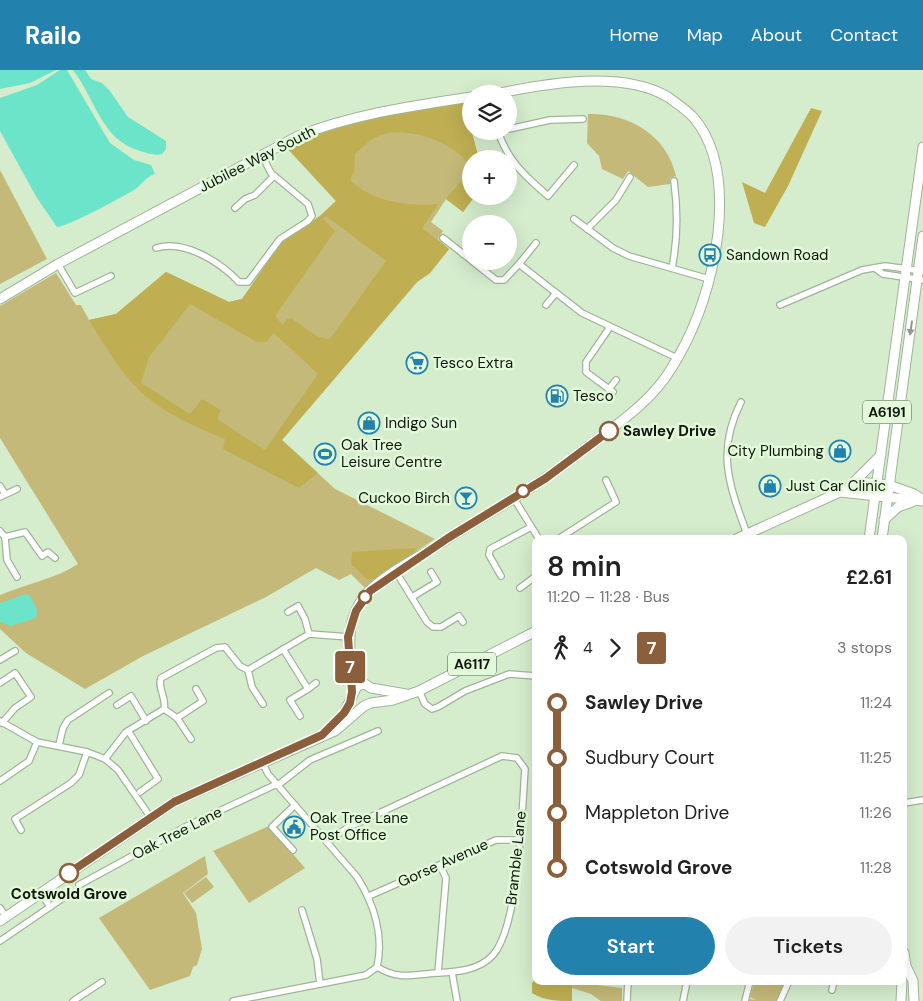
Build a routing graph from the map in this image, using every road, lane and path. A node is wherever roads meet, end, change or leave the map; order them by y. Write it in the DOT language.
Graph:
graph roads {
  1 [pos="517,89"];
  2 [pos="462,98"];
  3 [pos="584,119"];
  4 [pos="517,126"];
  5 [pos="502,140"];
  6 [pos="923,147"];
  7 [pos="261,154"];
  8 [pos="574,165"];
  9 [pos="274,176"];
  10 [pos="630,177"];
  11 [pos="674,181"];
  12 [pos="235,208"];
  13 [pos="574,219"];
  14 [pos="587,229"];
  15 [pos="923,236"];
  16 [pos="443,238"];
  17 [pos="536,243"];
  18 [pos="156,248"];
  19 [pos="462,253"];
  20 [pos="58,264"];
  21 [pos="519,264"];
  22 [pos="672,268"];
  23 [pos="876,269"];
  24 [pos="483,270"];
  25 [pos="513,270"];
  26 [pos="906,273"];
  27 [pos="920,275"];
  28 [pos="111,276"];
  29 [pos="709,279"];
  30 [pos="556,293"];
  31 [pos="0,299"];
  32 [pos="546,305"];
  33 [pos="780,305"];
  34 [pos="610,327"];
  35 [pos="677,358"];
  36 [pos="616,380"];
  37 [pos="741,402"];
  38 [pos="881,455"];
  39 [pos="606,480"];
  40 [pos="852,484"];
  41 [pos="883,484"];
  42 [pos="0,486"];
  43 [pos="17,489"];
  44 [pos="840,492"];
  45 [pos="3,495"];
  46 [pos="881,496"];
  47 [pos="513,497"];
  48 [pos="923,500"];
  49 [pos="913,501"];
  50 [pos="884,521"];
  51 [pos="531,526"];
  52 [pos="0,531"];
  53 [pos="747,534"];
  54 [pos="537,535"];
  55 [pos="564,535"];
  56 [pos="870,535"];
  57 [pos="874,535"];
  58 [pos="882,535"];
  59 [pos="5,537"];
  60 [pos="55,558"];
  61 [pos="7,560"];
  62 [pos="0,564"];
  63 [pos="396,572"];
  64 [pos="431,572"];
  65 [pos="501,576"];
  66 [pos="17,577"];
  67 [pos="532,579"];
  68 [pos="520,588"];
  69 [pos="412,598"];
  70 [pos="288,612"];
  71 [pos="463,622"];
  72 [pos="309,634"];
  73 [pos="532,634"];
  74 [pos="348,637"];
  75 [pos="283,649"];
  76 [pos="15,651"];
  77 [pos="0,660"];
  78 [pos="248,670"];
  79 [pos="351,670"];
  80 [pos="532,676"];
  81 [pos="0,683"];
  82 [pos="316,683"];
  83 [pos="368,686"];
  84 [pos="308,688"];
  85 [pos="196,689"];
  86 [pos="419,691"];
  87 [pos="109,693"];
  88 [pos="352,694"];
  89 [pos="406,694"];
  90 [pos="263,704"];
  91 [pos="367,704"];
  92 [pos="117,705"];
  93 [pos="164,709"];
  94 [pos="300,716"];
  95 [pos="177,718"];
  96 [pos="146,721"];
  97 [pos="1,722"];
  98 [pos="378,731"];
  99 [pos="129,732"];
  100 [pos="322,735"];
  101 [pos="191,739"];
  102 [pos="37,742"];
  103 [pos="59,745"];
  104 [pos="87,752"];
  105 [pos="105,759"];
  106 [pos="262,762"];
  107 [pos="0,781"];
  108 [pos="278,785"];
  109 [pos="140,792"];
  110 [pos="923,800"];
  111 [pos="907,803"];
  112 [pos="295,805"];
  113 [pos="150,818"];
  114 [pos="21,830"];
  115 [pos="520,840"];
  116 [pos="327,842"];
  117 [pos="293,850"];
  118 [pos="440,865"];
  119 [pos="79,885"];
  120 [pos="41,893"];
  121 [pos="66,896"];
  122 [pos="369,896"];
  123 [pos="50,906"];
  124 [pos="0,908"];
  125 [pos="302,910"];
  126 [pos="3,919"];
  127 [pos="0,941"];
  128 [pos="377,968"];
  129 [pos="452,972"];
  130 [pos="438,973"];
  131 [pos="907,973"];
  132 [pos="102,982"];
  133 [pos="320,984"];
  134 [pos="628,985"];
  135 [pos="686,985"];
  136 [pos="749,985"];
  137 [pos="787,985"];
  138 [pos="833,985"];
  139 [pos="902,985"];
  140 [pos="832,990"];
  141 [pos="73,1001"];
  142 [pos="233,1001"];
  143 [pos="456,1001"];
  144 [pos="627,1001"];
  145 [pos="683,1001"];
  146 [pos="745,1001"];
  147 [pos="780,1001"];
  148 [pos="901,1001"];
  149 [pos="914,1001"];
  1 -- 29 [label="main road"];
  2 -- 7 [label="main road, Jubilee Way South"];
  3 -- 4 [label="street"];
  5 -- 8 [label="street"];
  6 -- 26 [label="main road, A6191"];
  7 -- 9 [label="street"];
  7 -- 20 [label="main road, Jubilee Way South"];
  9 -- 12 [label="street"];
  9 -- 18 [label="street"];
  10 -- 14 [label="street"];
  11 -- 22 [label="street"];
  13 -- 14 [label="street"];
  14 -- 22 [label="street"];
  15 -- 27 [label="main road, A6191"];
  16 -- 19 [label="street"];
  17 -- 21 [label="street"];
  20 -- 28 [label="street"];
  20 -- 31 [label="main road, Jubilee Way South"];
  21 -- 30 [label="street"];
  22 -- 29 [label="street"];
  23 -- 26 [label="street"];
  23 -- 26 [label="street"];
  23 -- 33 [label="street"];
  24 -- 25 [label="street"];
  26 -- 27 [label="street"];
  26 -- 27 [label="street"];
  26 -- 38 [label="main road, A6191"];
  27 -- 41 [label="main road, A6191, one-way"];
  29 -- 35 [label="main road"];
  30 -- 32 [label="street"];
  30 -- 34 [label="street"];
  34 -- 35 [label="street"];
  34 -- 36 [label="street"];
  35 -- 47 [label="main road"];
  37 -- 53 [label="street"];
  38 -- 40 [label="main road"];
  38 -- 41 [label="main road, A6191"];
  39 -- 55 [label="street"];
  40 -- 41 [label="main road"];
  40 -- 44 [label="main road"];
  41 -- 46 [label="main road"];
  41 -- 48 [label="main road"];
  42 -- 45 [label="street"];
  43 -- 45 [label="street"];
  44 -- 46 [label="main road"];
  44 -- 53 [label="main road"];
  46 -- 49 [label="main road"];
  46 -- 50 [label="main road"];
  46 -- 56 [label="main road"];
  46 -- 57 [label="main road"];
  47 -- 51 [label="street"];
  47 -- 63 [label="main road"];
  48 -- 49 [label="main road"];
  49 -- 50 [label="main road"];
  50 -- 58 [label="main road"];
  51 -- 54 [label="street"];
  51 -- 65 [label="street"];
  52 -- 59 [label="street"];
  59 -- 60 [label="street"];
  59 -- 61 [label="street"];
  61 -- 62 [label="street"];
  61 -- 66 [label="street"];
  63 -- 69 [label="street"];
  63 -- 74 [label="main road"];
  64 -- 69 [label="street"];
  67 -- 68 [label="street"];
  69 -- 71 [label="street"];
  70 -- 72 [label="street"];
  72 -- 74 [label="street"];
  72 -- 75 [label="street"];
  73 -- 86 [label="main road, A6117"];
  74 -- 79 [label="main road"];
  75 -- 78 [label="street"];
  75 -- 84 [label="street"];
  76 -- 77 [label="street"];
  78 -- 90 [label="street"];
  78 -- 93 [label="street"];
  79 -- 83 [label="main road"];
  79 -- 88 [label="main road"];
  80 -- 86 [label="street"];
  81 -- 97 [label="street"];
  82 -- 84 [label="street"];
  83 -- 88 [label="main road, Oak Tree Lane"];
  83 -- 89 [label="main road, A6117"];
  83 -- 91 [label="main road"];
  84 -- 94 [label="street"];
  85 -- 95 [label="street"];
  86 -- 89 [label="main road, A6117"];
  87 -- 103 [label="street"];
  88 -- 91 [label="main road"];
  88 -- 100 [label="main road, Oak Tree Lane"];
  89 -- 91 [label="main road, A6117"];
  91 -- 100 [label="main road, Oak Tree Lane"];
  92 -- 96 [label="street"];
  93 -- 95 [label="street"];
  93 -- 96 [label="street"];
  95 -- 101 [label="street"];
  96 -- 99 [label="street"];
  97 -- 102 [label="street"];
  98 -- 108 [label="street, Oak Tree Lane"];
  99 -- 105 [label="street"];
  99 -- 109 [label="street"];
  100 -- 106 [label="main road, Oak Tree Lane"];
  102 -- 103 [label="street"];
  102 -- 107 [label="street"];
  103 -- 104 [label="street"];
  104 -- 105 [label="street"];
  104 -- 114 [label="street"];
  105 -- 113 [label="street"];
  106 -- 108 [label="street"];
  106 -- 113 [label="main road, Oak Tree Lane"];
  108 -- 112 [label="street"];
  108 -- 119 [label="street, Oak Tree Lane"];
  110 -- 111 [label="street"];
  112 -- 116 [label="street"];
  112 -- 117 [label="street"];
  113 -- 120 [label="main road, Oak Tree Lane"];
  115 -- 116 [label="street, Bramble Lane"];
  115 -- 118 [label="street, Gorse Avenue"];
  115 -- 129 [label="street, Bramble Lane"];
  116 -- 122 [label="street"];
  118 -- 122 [label="street, Gorse Avenue"];
  118 -- 130 [label="street"];
  120 -- 123 [label="street"];
  120 -- 126 [label="main road, Oak Tree Lane"];
  121 -- 123 [label="street"];
  122 -- 128 [label="street"];
  123 -- 127 [label="street"];
  124 -- 126 [label="street"];
  125 -- 133 [label="street"];
  128 -- 130 [label="street, Bramble Lane"];
  128 -- 133 [label="street"];
  129 -- 130 [label="street, Bramble Lane"];
  129 -- 143 [label="street"];
  131 -- 149 [label="main road"];
  132 -- 141 [label="street"];
  133 -- 142 [label="street"];
  134 -- 144 [label="street"];
  135 -- 145 [label="street"];
  136 -- 146 [label="street"];
  137 -- 147 [label="street"];
  138 -- 140 [label="street"];
  139 -- 148 [label="main road"];
}
